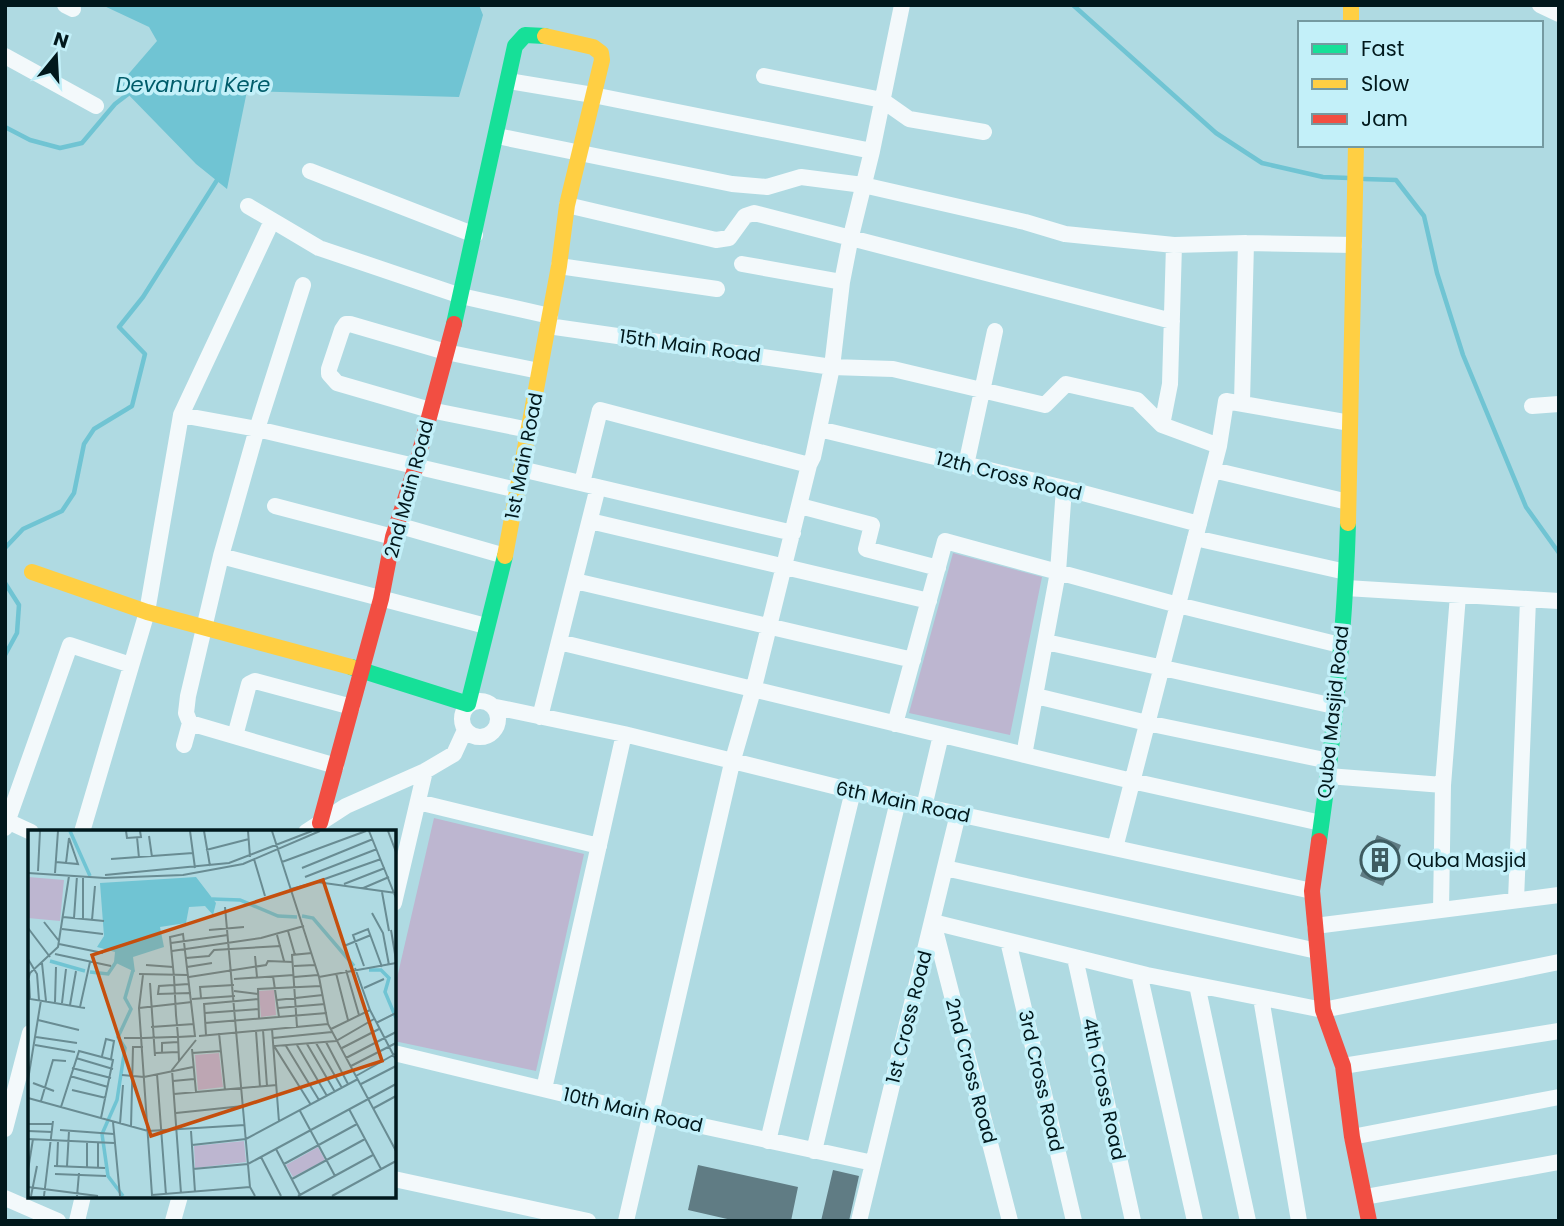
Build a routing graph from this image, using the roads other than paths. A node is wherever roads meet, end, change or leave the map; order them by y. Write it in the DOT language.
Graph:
graph roads {
  1 [pos="902,5"];
  2 [pos="1539,5"];
  3 [pos="1559,14"];
  4 [pos="5,57"];
  5 [pos="764,76"];
  6 [pos="508,80"];
  7 [pos="593,95"];
  8 [pos="882,100"];
  9 [pos="96,106"];
  10 [pos="984,132"];
  11 [pos="497,136"];
  12 [pos="1356,147"];
  13 [pos="872,151"];
  14 [pos="580,153"];
  15 [pos="310,171"];
  16 [pos="863,185"];
  17 [pos="567,205"];
  18 [pos="248,206"];
  19 [pos="272,221"];
  20 [pos="475,234"];
  21 [pos="850,236"];
  22 [pos="1246,243"];
  23 [pos="1174,245"];
  24 [pos="1354,246"];
  25 [pos="742,264"];
  26 [pos="559,266"];
  27 [pos="842,282"];
  28 [pos="303,285"];
  29 [pos="717,289"];
  30 [pos="461,296"];
  31 [pos="549,321"];
  32 [pos="1172,321"];
  33 [pos="995,331"];
  34 [pos="446,352"];
  35 [pos="832,367"];
  36 [pos="539,371"];
  37 [pos="982,390"];
  38 [pos="1242,402"];
  39 [pos="1559,404"];
  40 [pos="1532,406"];
  41 [pos="430,410"];
  42 [pos="181,415"];
  43 [pos="1350,424"];
  44 [pos="1162,425"];
  45 [pos="257,429"];
  46 [pos="819,429"];
  47 [pos="529,430"];
  48 [pos="1219,446"];
  49 [pos="810,465"];
  50 [pos="966,465"];
  51 [pos="416,466"];
  52 [pos="521,469"];
  53 [pos="1213,470"];
  54 [pos="590,485"];
  55 [pos="1064,488"];
  56 [pos="517,490"];
  57 [pos="1348,502"];
  58 [pos="275,506"];
  59 [pos="800,506"];
  60 [pos="590,521"];
  61 [pos="395,531"];
  62 [pos="1197,531"];
  63 [pos="793,533"];
  64 [pos="221,556"];
  65 [pos="505,556"];
  66 [pos="784,567"];
  67 [pos="937,568"];
  68 [pos="32,572"];
  69 [pos="1058,572"];
  70 [pos="1346,580"];
  71 [pos="575,581"];
  72 [pos="1458,595"];
  73 [pos="381,599"];
  74 [pos="1528,600"];
  75 [pos="929,601"];
  76 [pos="1559,601"];
  77 [pos="1178,606"];
  78 [pos="147,612"];
  79 [pos="486,626"];
  80 [pos="769,627"];
  81 [pos="204,628"];
  82 [pos="559,642"];
  83 [pos="1046,642"];
  84 [pos="1340,645"];
  85 [pos="913,660"];
  86 [pos="131,665"];
  87 [pos="1162,666"];
  88 [pos="362,670"];
  89 [pos="754,687"];
  90 [pos="1036,695"];
  91 [pos="468,704"];
  92 [pos="1334,706"];
  93 [pos="352,707"];
  94 [pos="496,707"];
  95 [pos="540,716"];
  96 [pos="190,723"];
  97 [pos="1147,723"];
  98 [pos="895,724"];
  99 [pos="465,730"];
  100 [pos="624,734"];
  101 [pos="941,735"];
  102 [pos="234,736"];
  103 [pos="184,745"];
  104 [pos="1024,755"];
  105 [pos="732,763"];
  106 [pos="336,766"];
  107 [pos="1329,768"];
  108 [pos="425,771"];
  109 [pos="1132,781"];
  110 [pos="1443,785"];
  111 [pos="853,791"];
  112 [pos="898,801"];
  113 [pos="418,803"];
  114 [pos="924,807"];
  115 [pos="958,814"];
  116 [pos="6,823"];
  117 [pos="320,823"];
  118 [pos="1321,823"];
  119 [pos="83,830"];
  120 [pos="309,830"];
  121 [pos="28,831"];
  122 [pos="599,846"];
  123 [pos="1115,848"];
  124 [pos="945,868"];
  125 [pos="396,890"];
  126 [pos="1312,891"];
  127 [pos="1559,895"];
  128 [pos="1516,901"];
  129 [pos="1441,910"];
  130 [pos="933,922"];
  131 [pos="1315,926"];
  132 [pos="1008,941"];
  133 [pos="1317,951"];
  134 [pos="1075,958"];
  135 [pos="1559,962"];
  136 [pos="1139,973"];
  137 [pos="1197,985"];
  138 [pos="1261,998"];
  139 [pos="1323,1010"];
  140 [pos="1559,1031"];
  141 [pos="28,1041"];
  142 [pos="396,1053"];
  143 [pos="1343,1066"];
  144 [pos="544,1089"];
  145 [pos="1559,1097"];
  146 [pos="651,1115"];
  147 [pos="5,1129"];
  148 [pos="1352,1137"];
  149 [pos="768,1141"];
  150 [pos="814,1151"];
  151 [pos="1559,1162"];
  152 [pos="873,1163"];
  153 [pos="396,1179"];
  154 [pos="1365,1197"];
  155 [pos="5,1198"];
  156 [pos="83,1198"];
  157 [pos="179,1198"];
  158 [pos="58,1221"];
  159 [pos="77,1221"];
  160 [pos="173,1221"];
  161 [pos="588,1221"];
  162 [pos="626,1221"];
  163 [pos="859,1221"];
  164 [pos="1010,1221"];
  165 [pos="1074,1221"];
  166 [pos="1133,1221"];
  167 [pos="1195,1221"];
  168 [pos="1248,1221"];
  169 [pos="1299,1221"];
  170 [pos="1369,1221"];
  1 -- 8 [label="street"];
  2 -- 3 [label="street"];
  4 -- 9 [label="street"];
  5 -- 8 [label="street"];
  6 -- 7 [label="street"];
  6 -- 7 [label="street, 2nd Main Road"];
  6 -- 11 [label="street, 2nd Main Road"];
  7 -- 13 [label="street"];
  7 -- 14 [label="street, 1st Main Road"];
  8 -- 10 [label="street"];
  8 -- 13 [label="street"];
  11 -- 14 [label="street"];
  11 -- 20 [label="street, 2nd Main Road"];
  12 -- 24 [label="street, Quba Masjid Road"];
  13 -- 16 [label="street"];
  14 -- 16 [label="street"];
  14 -- 17 [label="street, 1st Main Road"];
  15 -- 20 [label="street"];
  16 -- 21 [label="street"];
  16 -- 23 [label="street"];
  17 -- 21 [label="street"];
  17 -- 26 [label="street, 1st Main Road"];
  18 -- 19 [label="street, 15th Main Road"];
  19 -- 30 [label="street, 15th Main Road"];
  19 -- 42 [label="street"];
  20 -- 30 [label="street, 2nd Main Road"];
  21 -- 27 [label="street"];
  21 -- 32 [label="street"];
  22 -- 23 [label="street"];
  22 -- 24 [label="street"];
  22 -- 38 [label="street"];
  23 -- 32 [label="street"];
  24 -- 43 [label="street, Quba Masjid Road"];
  25 -- 27 [label="street"];
  26 -- 29 [label="street"];
  26 -- 31 [label="street, 1st Main Road"];
  27 -- 35 [label="street"];
  28 -- 45 [label="street"];
  30 -- 31 [label="street, 15th Main Road"];
  30 -- 34 [label="street, 2nd Main Road"];
  31 -- 35 [label="street, 15th Main Road"];
  31 -- 36 [label="street, 1st Main Road"];
  32 -- 44 [label="street"];
  33 -- 37 [label="street"];
  34 -- 36 [label="street"];
  34 -- 41 [label="street, 2nd Main Road"];
  34 -- 41 [label="street"];
  35 -- 37 [label="street, 15th Main Road"];
  35 -- 46 [label="street"];
  36 -- 47 [label="street, 1st Main Road"];
  37 -- 44 [label="street, 15th Main Road"];
  37 -- 50 [label="street"];
  38 -- 43 [label="street"];
  38 -- 48 [label="street"];
  39 -- 40 [label="street"];
  41 -- 47 [label="street"];
  41 -- 51 [label="street, 2nd Main Road"];
  42 -- 45 [label="street"];
  42 -- 78 [label="street"];
  43 -- 57 [label="street, Quba Masjid Road"];
  44 -- 48 [label="street"];
  45 -- 51 [label="street"];
  45 -- 64 [label="street"];
  46 -- 49 [label="street"];
  46 -- 50 [label="street, 12th Cross Road"];
  47 -- 52 [label="street, 1st Main Road"];
  48 -- 53 [label="street"];
  49 -- 54 [label="street"];
  49 -- 59 [label="street"];
  50 -- 55 [label="street, 12th Cross Road"];
  51 -- 56 [label="street"];
  51 -- 61 [label="street, 2nd Main Road"];
  52 -- 54 [label="street"];
  52 -- 56 [label="street, 1st Main Road"];
  53 -- 57 [label="street"];
  53 -- 62 [label="street"];
  54 -- 60 [label="street"];
  54 -- 63 [label="street"];
  55 -- 62 [label="street, 12th Cross Road"];
  55 -- 69 [label="street"];
  56 -- 65 [label="street, 1st Main Road"];
  57 -- 70 [label="street, Quba Masjid Road"];
  58 -- 61 [label="street"];
  59 -- 63 [label="street"];
  59 -- 67 [label="street"];
  60 -- 66 [label="street"];
  60 -- 71 [label="street"];
  61 -- 65 [label="street"];
  61 -- 73 [label="street, 2nd Main Road"];
  62 -- 70 [label="street, 12th Cross Road"];
  62 -- 77 [label="street"];
  63 -- 66 [label="street"];
  64 -- 73 [label="street"];
  64 -- 81 [label="street"];
  65 -- 79 [label="street, 1st Main Road"];
  66 -- 75 [label="street"];
  66 -- 80 [label="street"];
  67 -- 69 [label="street"];
  67 -- 75 [label="street"];
  68 -- 78 [label="street"];
  69 -- 77 [label="street"];
  69 -- 83 [label="street"];
  70 -- 72 [label="street, 12th Cross Road"];
  70 -- 84 [label="street, Quba Masjid Road"];
  71 -- 80 [label="street"];
  71 -- 82 [label="street"];
  72 -- 74 [label="street, 12th Cross Road"];
  72 -- 110 [label="street"];
  73 -- 79 [label="street"];
  73 -- 88 [label="street, 2nd Main Road"];
  74 -- 76 [label="street, 12th Cross Road"];
  74 -- 128 [label="street"];
  75 -- 85 [label="street"];
  77 -- 84 [label="street"];
  77 -- 87 [label="street"];
  78 -- 81 [label="street"];
  78 -- 86 [label="street"];
  79 -- 91 [label="street, 1st Main Road"];
  80 -- 85 [label="street"];
  80 -- 89 [label="street"];
  81 -- 88 [label="street"];
  81 -- 96 [label="street"];
  82 -- 89 [label="street"];
  82 -- 95 [label="street"];
  83 -- 87 [label="street"];
  83 -- 90 [label="street"];
  84 -- 92 [label="street, Quba Masjid Road"];
  85 -- 98 [label="street"];
  86 -- 116 [label="street"];
  86 -- 119 [label="street"];
  87 -- 92 [label="street"];
  87 -- 97 [label="street"];
  88 -- 91 [label="street"];
  88 -- 93 [label="street, 2nd Main Road"];
  89 -- 98 [label="street"];
  89 -- 105 [label="street"];
  90 -- 97 [label="street"];
  90 -- 104 [label="street"];
  91 -- 94 [label="street"];
  91 -- 99 [label="street"];
  92 -- 107 [label="street, Quba Masjid Road"];
  93 -- 102 [label="street"];
  93 -- 106 [label="street, 2nd Main Road"];
  94 -- 95 [label="street, 6th Main Road"];
  94 -- 99 [label="street"];
  95 -- 100 [label="street, 6th Main Road"];
  96 -- 102 [label="street"];
  96 -- 103 [label="street"];
  97 -- 107 [label="street"];
  97 -- 109 [label="street"];
  98 -- 101 [label="street"];
  99 -- 108 [label="street"];
  100 -- 105 [label="street, 6th Main Road"];
  100 -- 122 [label="street"];
  101 -- 104 [label="street"];
  101 -- 114 [label="street"];
  102 -- 106 [label="street"];
  104 -- 109 [label="street"];
  105 -- 111 [label="street, 6th Main Road"];
  105 -- 146 [label="street"];
  106 -- 117 [label="street, 2nd Main Road"];
  107 -- 110 [label="street"];
  107 -- 118 [label="street, Quba Masjid Road"];
  108 -- 113 [label="street"];
  108 -- 117 [label="street"];
  109 -- 118 [label="street"];
  109 -- 123 [label="street"];
  110 -- 129 [label="street"];
  111 -- 112 [label="street, 6th Main Road"];
  111 -- 149 [label="street"];
  112 -- 114 [label="street, 6th Main Road"];
  112 -- 150 [label="street"];
  113 -- 122 [label="street"];
  113 -- 125 [label="street"];
  114 -- 115 [label="street, 6th Main Road"];
  115 -- 123 [label="street, 6th Main Road"];
  115 -- 124 [label="street, 1st Cross Road"];
  116 -- 121 [label="street"];
  117 -- 120 [label="street"];
  118 -- 126 [label="street, Quba Masjid Road"];
  122 -- 144 [label="street"];
  123 -- 126 [label="street, 6th Main Road"];
  124 -- 130 [label="street, 1st Cross Road"];
  124 -- 133 [label="street"];
  126 -- 131 [label="street, Quba Masjid Road"];
  127 -- 128 [label="street"];
  128 -- 129 [label="street"];
  129 -- 131 [label="street"];
  130 -- 132 [label="street"];
  130 -- 152 [label="street, 1st Cross Road"];
  130 -- 164 [label="street, 2nd Cross Road"];
  131 -- 133 [label="street, Quba Masjid Road"];
  132 -- 134 [label="street"];
  132 -- 165 [label="street, 3rd Cross Road"];
  133 -- 139 [label="street, Quba Masjid Road"];
  134 -- 136 [label="street"];
  134 -- 166 [label="street, 4th Cross Road"];
  135 -- 139 [label="street"];
  136 -- 137 [label="street"];
  136 -- 167 [label="street"];
  137 -- 138 [label="street"];
  137 -- 168 [label="street"];
  138 -- 139 [label="street"];
  138 -- 169 [label="street"];
  139 -- 143 [label="street, Quba Masjid Road"];
  140 -- 143 [label="street"];
  141 -- 147 [label="street"];
  142 -- 144 [label="street, 10th Main Road"];
  143 -- 148 [label="street, Quba Masjid Road"];
  144 -- 146 [label="street, 10th Main Road"];
  145 -- 148 [label="street"];
  146 -- 149 [label="street, 10th Main Road"];
  146 -- 162 [label="street"];
  148 -- 154 [label="street, Quba Masjid Road"];
  149 -- 150 [label="street, 10th Main Road"];
  150 -- 152 [label="street, 10th Main Road"];
  151 -- 154 [label="street"];
  152 -- 163 [label="street, 1st Cross Road"];
  153 -- 161 [label="street"];
  154 -- 170 [label="street, Quba Masjid Road"];
  155 -- 158 [label="street"];
  156 -- 159 [label="street"];
  157 -- 160 [label="street"];
}
